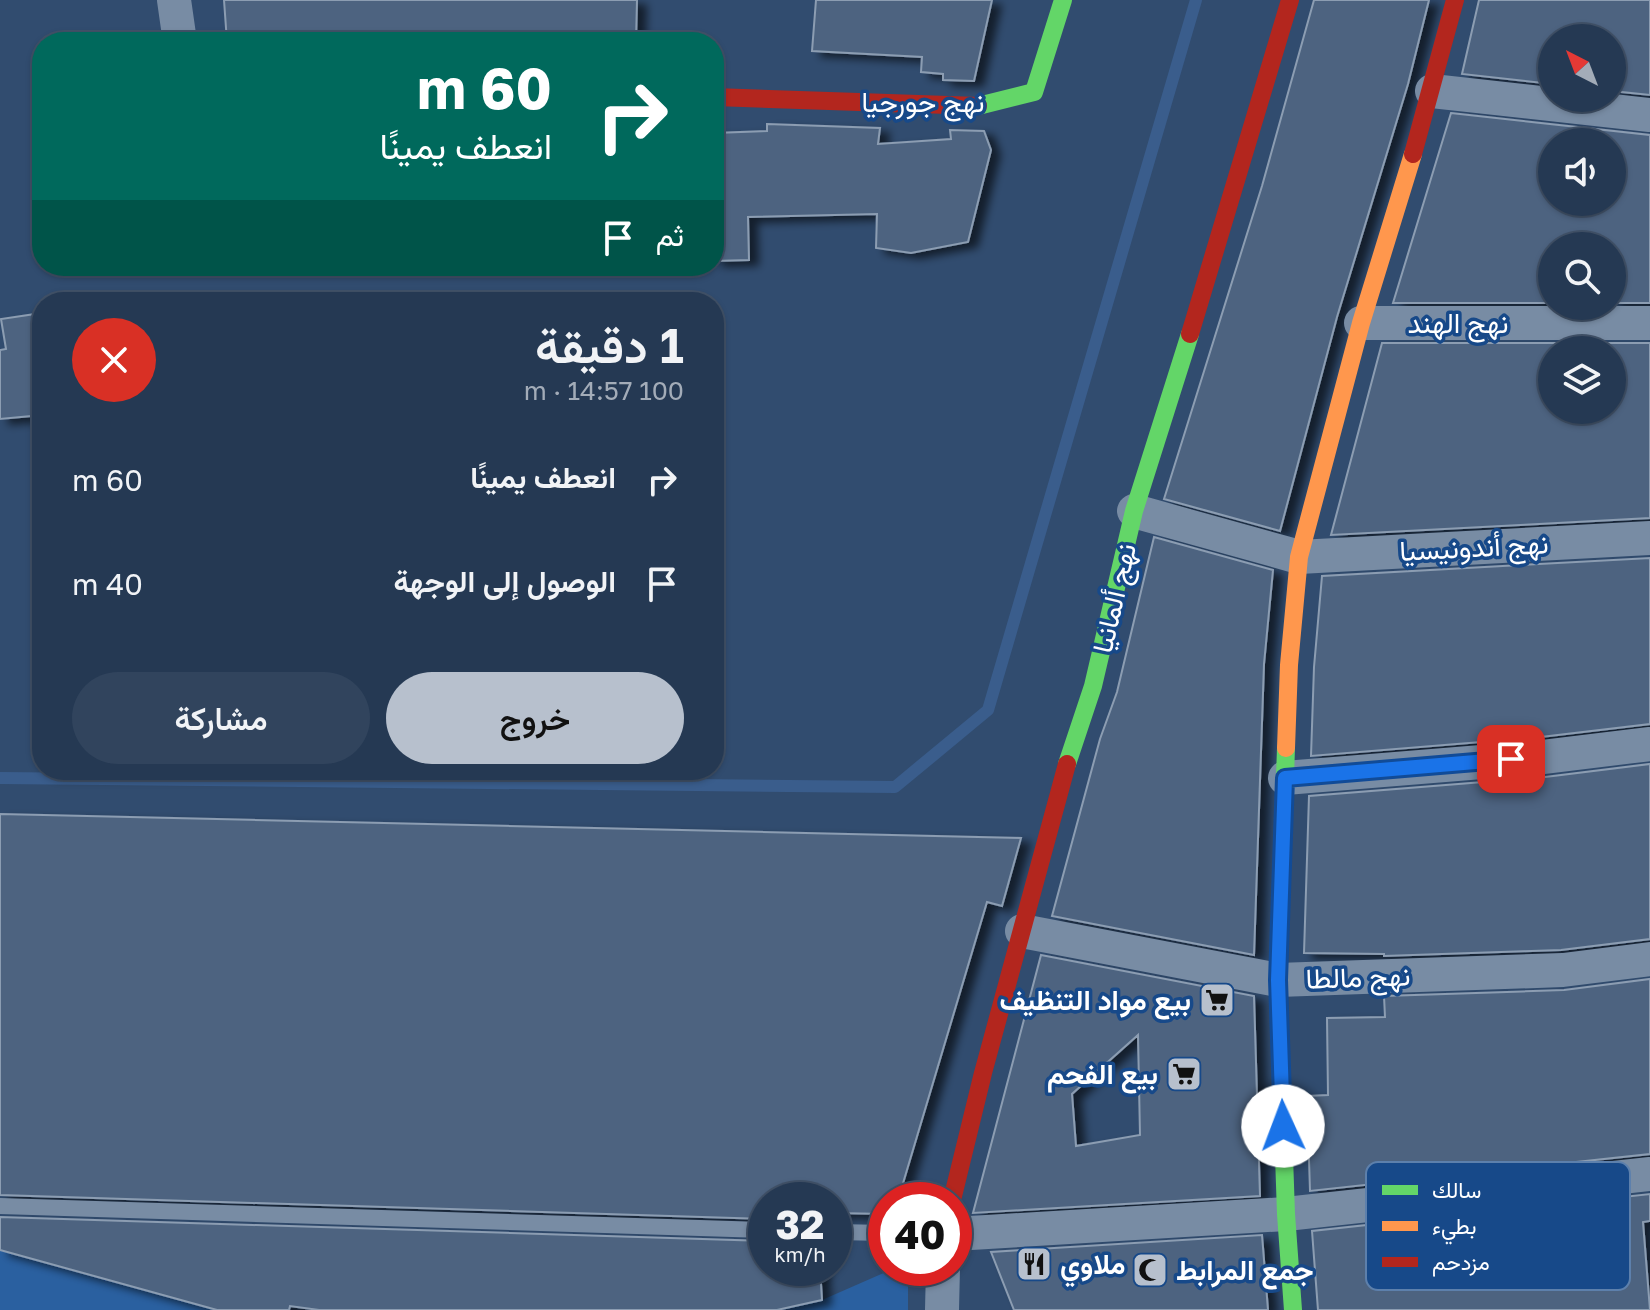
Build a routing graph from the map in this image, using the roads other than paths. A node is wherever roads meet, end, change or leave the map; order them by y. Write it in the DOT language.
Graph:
graph roads {
  1 [pos="174,0"];
  2 [pos="1063,0"];
  3 [pos="1290,0"];
  4 [pos="1455,0"];
  5 [pos="179,32"];
  6 [pos="1432,91"];
  7 [pos="724,97"];
  8 [pos="1650,115"];
  9 [pos="1361,323"];
  10 [pos="1650,323"];
  11 [pos="1134,511"];
  12 [pos="1650,538"];
  13 [pos="1299,557"];
  14 [pos="1650,744"];
  15 [pos="1285,778"];
  16 [pos="1022,931"];
  17 [pos="1650,959"];
  18 [pos="1278,980"];
  19 [pos="1650,1174"];
  20 [pos="1630,1176"];
  21 [pos="956,1182"];
  22 [pos="1366,1205"];
  23 [pos="0,1206"];
  24 [pos="1286,1214"];
  25 [pos="748,1229"];
  26 [pos="972,1233"];
  27 [pos="943,1286"];
  28 [pos="942,1310"];
  29 [pos="1293,1310"];
  1 -- 5 [label="street"];
  2 -- 7 [label="street, نهج جورجيا"];
  3 -- 11 [label="street, نهج ألمانيا"];
  4 -- 6 [label="street"];
  6 -- 8 [label="street"];
  6 -- 9 [label="street"];
  9 -- 10 [label="street, نهج الهند"];
  9 -- 13 [label="street"];
  11 -- 13 [label="street, نهج أندونيسيا"];
  11 -- 16 [label="street, نهج ألمانيا"];
  12 -- 13 [label="street, نهج أندونيسيا"];
  13 -- 15 [label="street"];
  14 -- 15 [label="street"];
  15 -- 18 [label="street"];
  16 -- 18 [label="street, نهج مالطا"];
  16 -- 21 [label="street, نهج ألمانيا"];
  17 -- 18 [label="street, نهج مالطا"];
  18 -- 24 [label="street"];
  19 -- 20 [label="street"];
  22 -- 24 [label="street"];
  23 -- 25 [label="lane"];
  24 -- 26 [label="street"];
  24 -- 29 [label="street"];
  27 -- 28 [label="street"];
}
